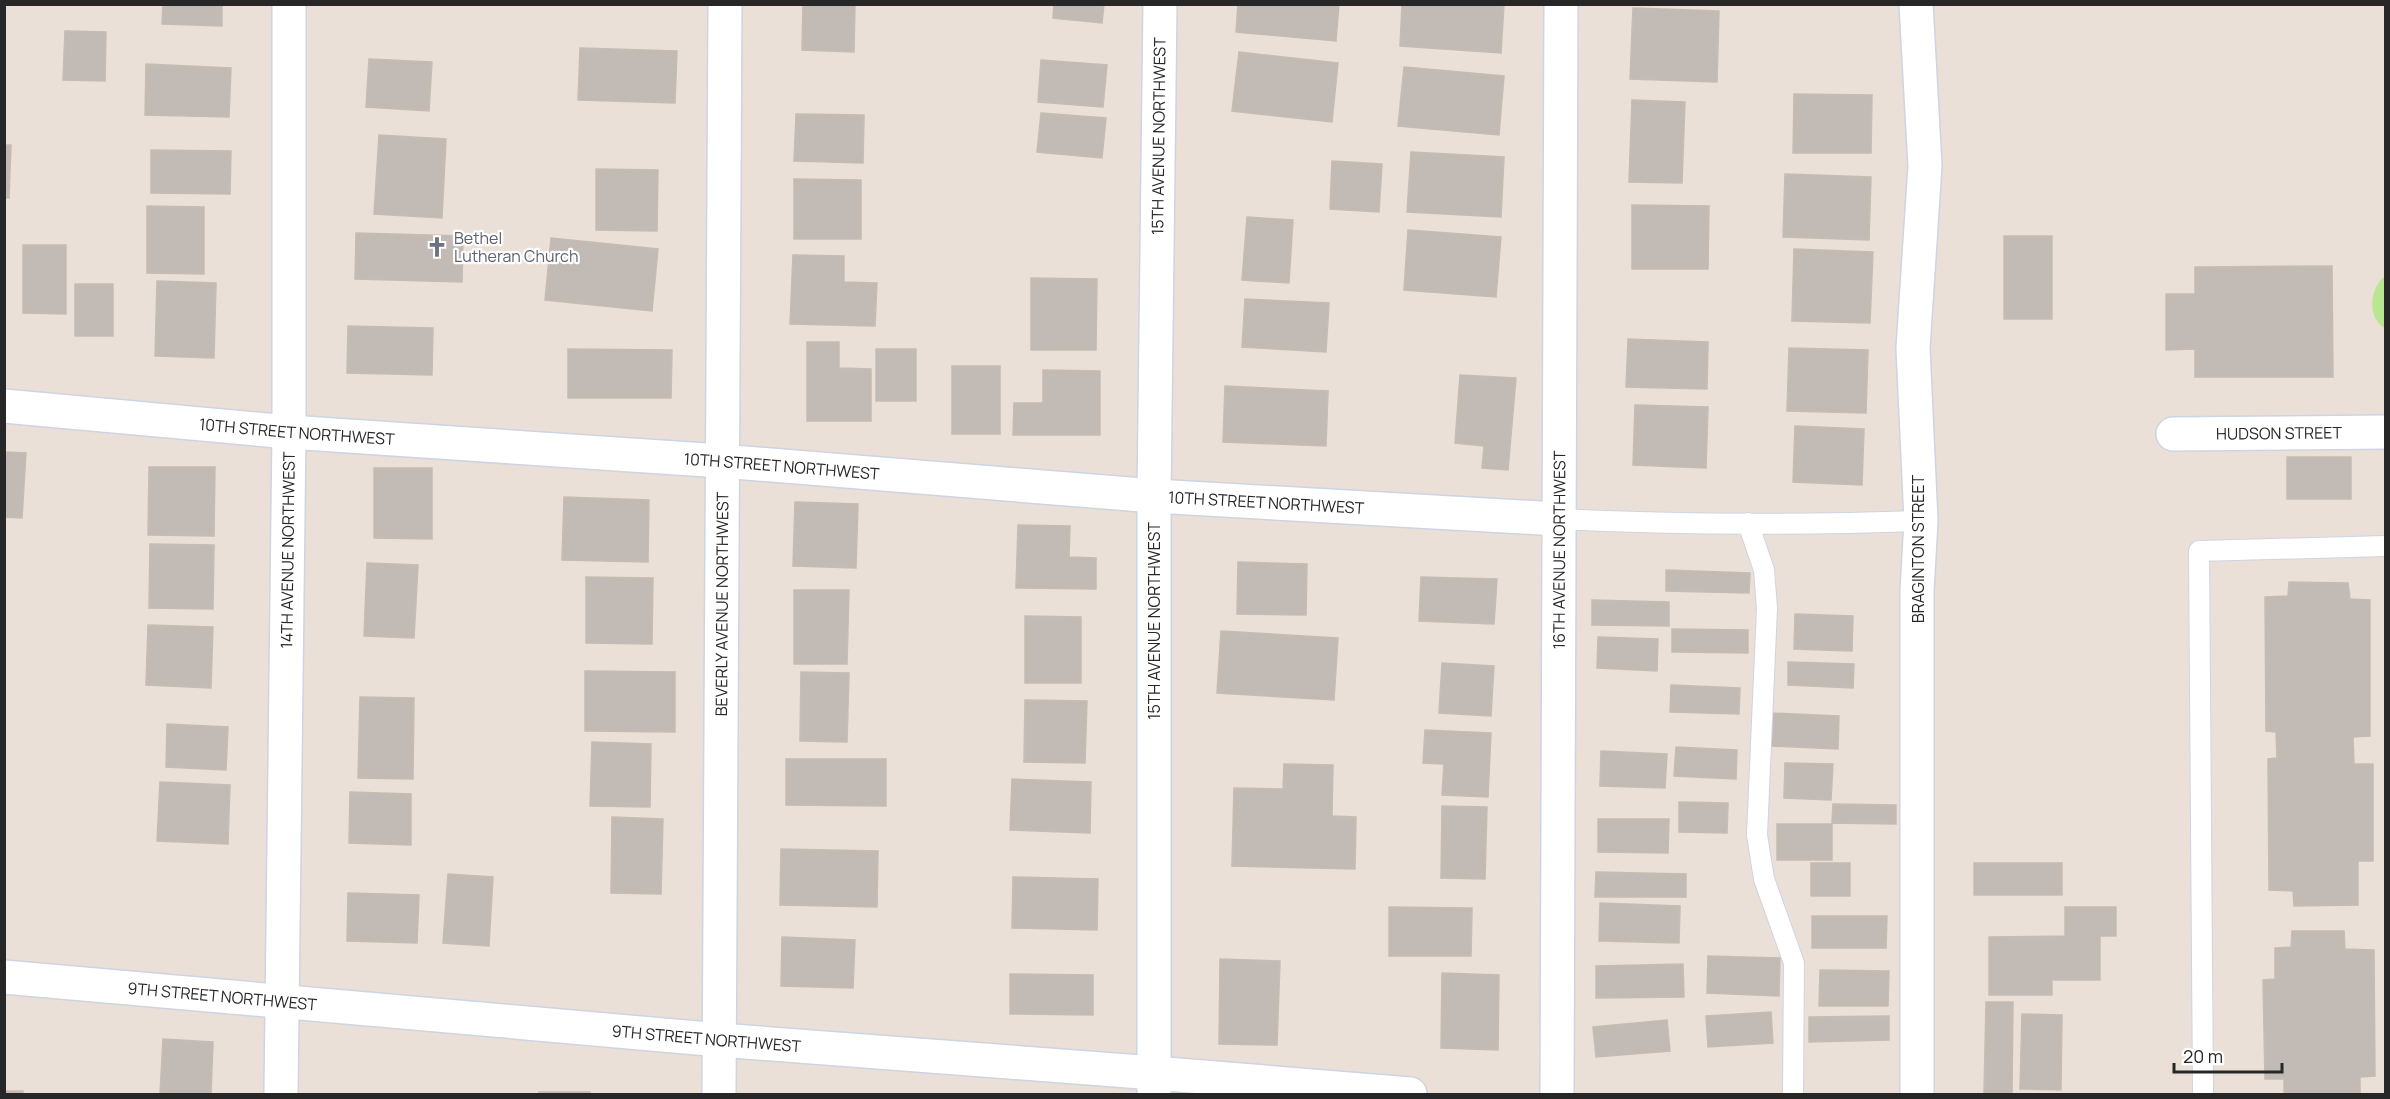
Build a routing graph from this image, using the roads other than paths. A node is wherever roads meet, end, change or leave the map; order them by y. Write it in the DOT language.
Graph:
graph roads {
  1 [pos="289,4"];
  2 [pos="725,4"];
  3 [pos="1160,4"];
  4 [pos="1561,4"];
  5 [pos="1916,4"];
  6 [pos="4,406"];
  7 [pos="289,432"];
  8 [pos="2385,432"];
  9 [pos="2173,434"];
  10 [pos="721,461"];
  11 [pos="1154,496"];
  12 [pos="1558,519"];
  13 [pos="1921,520"];
  14 [pos="1748,523"];
  15 [pos="2385,546"];
  16 [pos="4,977"];
  17 [pos="282,1001"];
  18 [pos="720,1041"];
  19 [pos="1154,1084"];
  20 [pos="281,1095"];
  21 [pos="719,1095"];
  22 [pos="1410,1095"];
  23 [pos="1557,1095"];
  24 [pos="1793,1095"];
  25 [pos="1917,1095"];
  26 [pos="2203,1095"];
  1 -- 7 [label="street, 14TH AVENUE NORTHWEST"];
  2 -- 10 [label="street, BEVERLY AVENUE NORTHWEST"];
  3 -- 11 [label="street, 15TH AVENUE NORTHWEST"];
  4 -- 12 [label="street, 16TH AVENUE NORTHWEST"];
  5 -- 13 [label="street, BRAGINTON STREET"];
  6 -- 7 [label="street, 10TH STREET NORTHWEST"];
  7 -- 10 [label="street, 10TH STREET NORTHWEST"];
  7 -- 17 [label="street, 14TH AVENUE NORTHWEST"];
  8 -- 9 [label="street, HUDSON STREET"];
  10 -- 11 [label="street, 10TH STREET NORTHWEST"];
  10 -- 18 [label="street, BEVERLY AVENUE NORTHWEST"];
  11 -- 12 [label="street, 10TH STREET NORTHWEST"];
  11 -- 19 [label="street, 15TH AVENUE NORTHWEST"];
  12 -- 14 [label="lane"];
  12 -- 23 [label="street, 16TH AVENUE NORTHWEST"];
  13 -- 14 [label="lane"];
  13 -- 25 [label="street, BRAGINTON STREET"];
  14 -- 24 [label="lane"];
  15 -- 26 [label="lane"];
  16 -- 17 [label="street, 9TH STREET NORTHWEST"];
  17 -- 18 [label="street, 9TH STREET NORTHWEST"];
  17 -- 20 [label="street, 14TH AVENUE NORTHWEST"];
  18 -- 19 [label="street, 9TH STREET NORTHWEST"];
  18 -- 21 [label="street, BEVERLY AVENUE NORTHWEST"];
  19 -- 22 [label="street, 9TH STREET NORTHWEST"];
}
